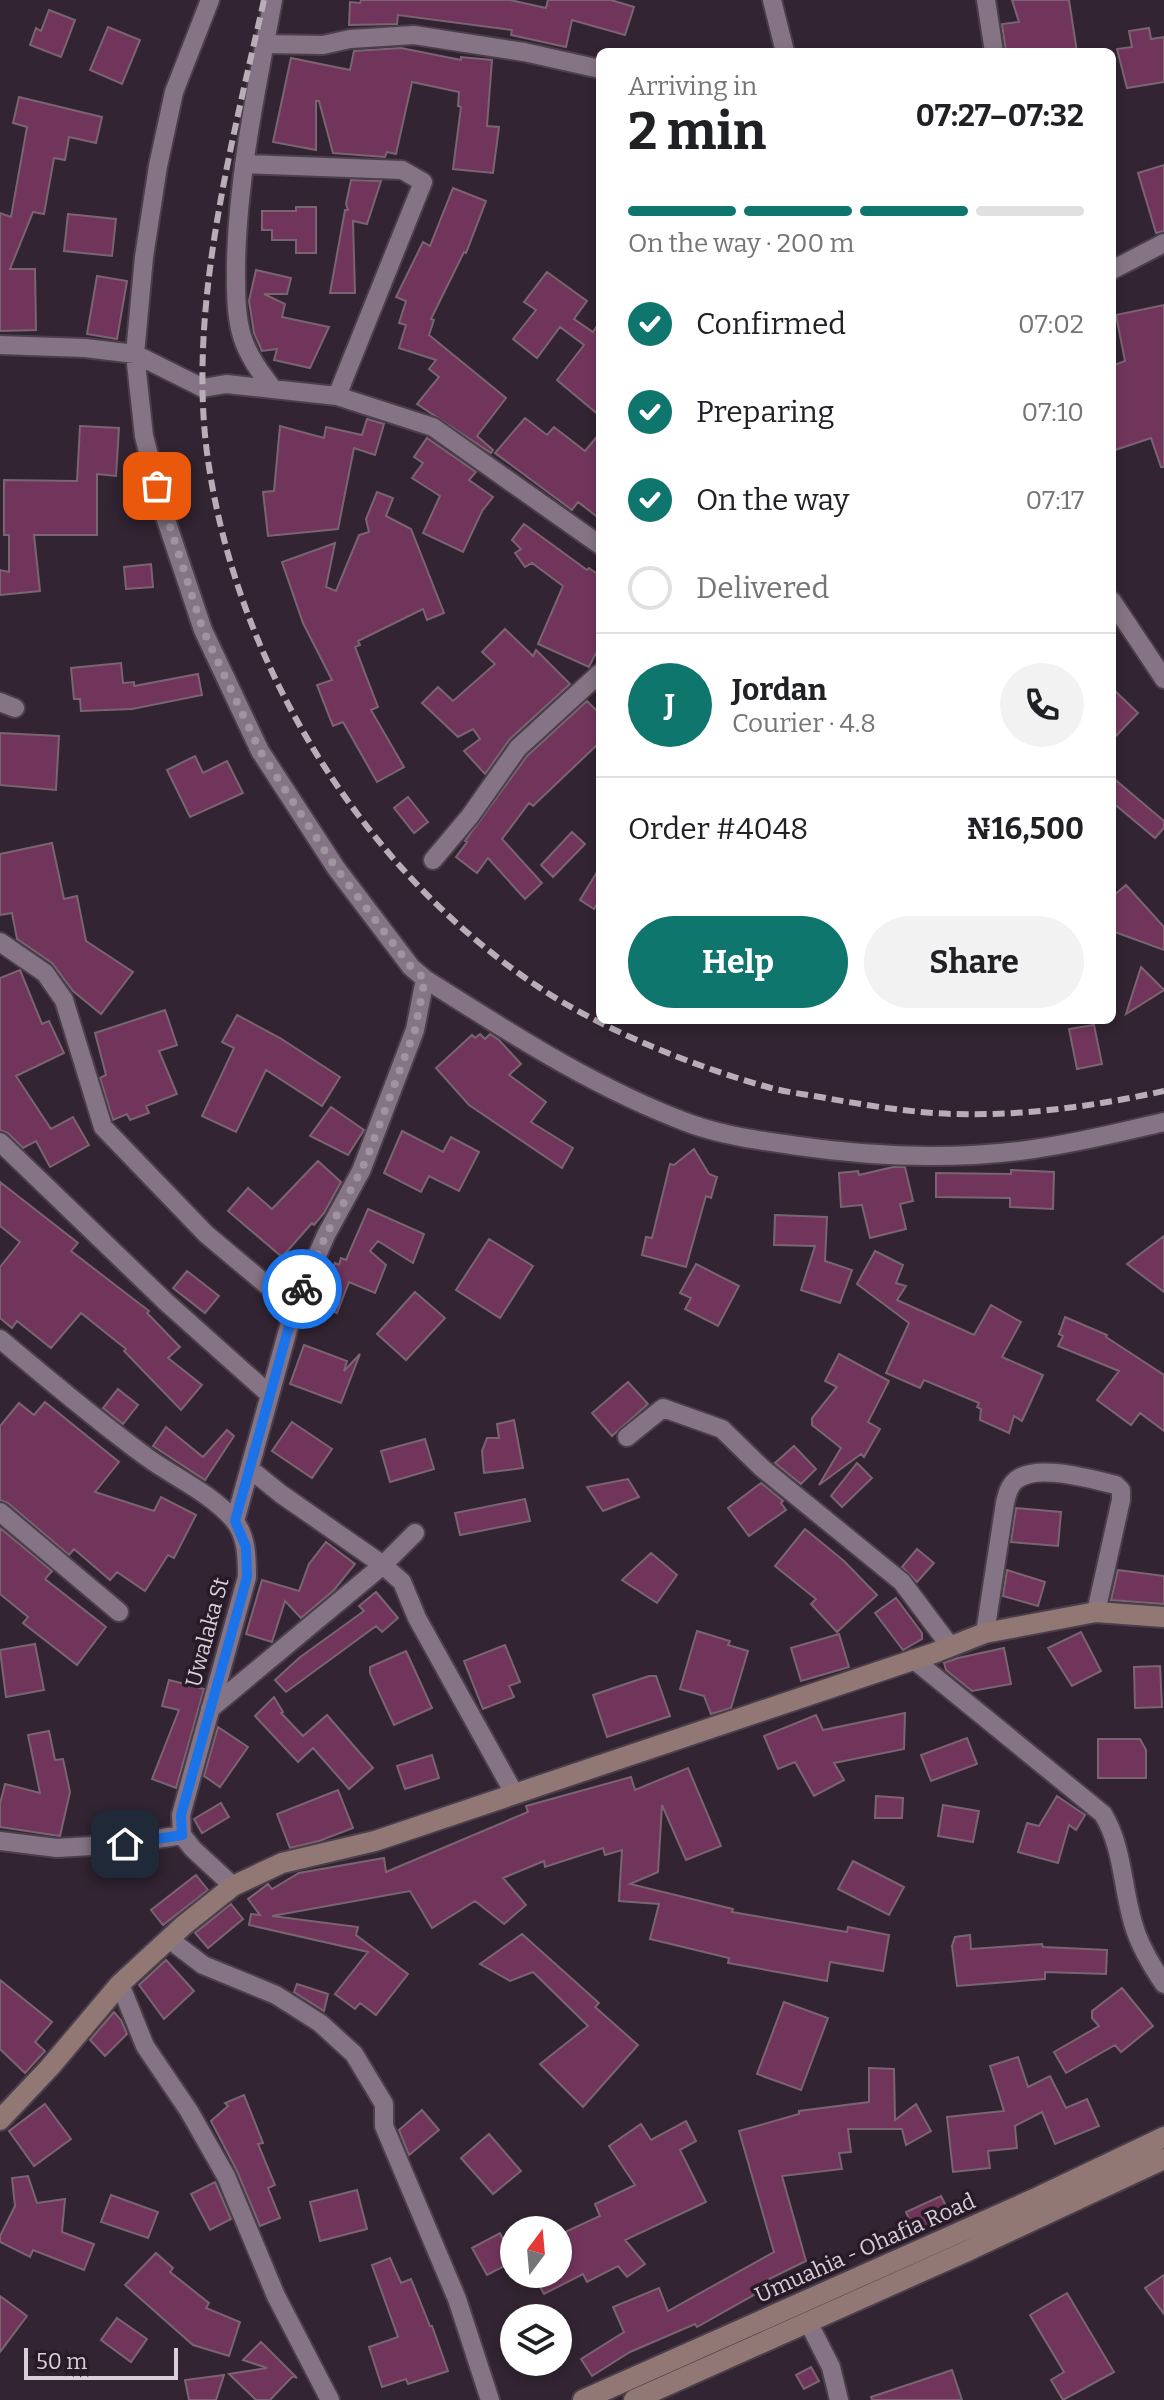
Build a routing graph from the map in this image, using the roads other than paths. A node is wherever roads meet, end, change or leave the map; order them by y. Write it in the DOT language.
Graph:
graph roads {
  1 [pos="210,0"];
  2 [pos="273,0"];
  3 [pos="772,0"];
  4 [pos="986,0"];
  5 [pos="265,44"];
  6 [pos="784,48"];
  7 [pos="993,48"];
  8 [pos="596,68"];
  9 [pos="244,164"];
  10 [pos="1164,243"];
  11 [pos="1116,268"];
  12 [pos="0,345"];
  13 [pos="135,354"];
  14 [pos="273,389"];
  15 [pos="337,396"];
  16 [pos="596,542"];
  17 [pos="1116,607"];
  18 [pos="596,677"];
  19 [pos="1164,679"];
  20 [pos="433,860"];
  21 [pos="0,942"];
  22 [pos="425,979"];
  23 [pos="1164,1122"];
  24 [pos="0,1142"];
  25 [pos="294,1308"];
  26 [pos="0,1339"];
  27 [pos="270,1395"];
  28 [pos="627,1437"];
  29 [pos="250,1469"];
  30 [pos="0,1512"];
  31 [pos="235,1521"];
  32 [pos="415,1533"];
  33 [pos="383,1565"];
  34 [pos="119,1612"];
  35 [pos="1096,1612"];
  36 [pos="1164,1617"];
  37 [pos="985,1633"];
  38 [pos="950,1646"];
  39 [pos="913,1659"];
  40 [pos="210,1709"];
  41 [pos="514,1793"];
  42 [pos="182,1835"];
  43 [pos="0,1841"];
  44 [pos="233,1886"];
  45 [pos="169,1939"];
  46 [pos="120,1984"];
  47 [pos="1164,1984"];
  48 [pos="0,2120"];
  49 [pos="1164,2137"];
  50 [pos="1164,2159"];
  51 [pos="808,2322"];
  52 [pos="724,2336"];
  53 [pos="734,2355"];
  54 [pos="330,2400"];
  55 [pos="490,2400"];
  56 [pos="583,2400"];
  57 [pos="634,2400"];
  58 [pos="839,2400"];
  1 -- 13 [label="street"];
  2 -- 5 [label="street"];
  3 -- 6 [label="street"];
  4 -- 7 [label="street"];
  5 -- 8 [label="street"];
  5 -- 9 [label="street"];
  9 -- 14 [label="street"];
  9 -- 15 [label="street"];
  10 -- 11 [label="street"];
  12 -- 13 [label="street"];
  13 -- 14 [label="street"];
  13 -- 22 [label="street"];
  14 -- 15 [label="street"];
  15 -- 16 [label="street"];
  17 -- 19 [label="street"];
  18 -- 20 [label="street"];
  21 -- 25 [label="street"];
  22 -- 23 [label="street"];
  22 -- 25 [label="street"];
  24 -- 27 [label="street"];
  25 -- 27 [label="street"];
  26 -- 31 [label="street"];
  27 -- 29 [label="street"];
  28 -- 38 [label="street"];
  29 -- 31 [label="street"];
  29 -- 33 [label="street"];
  30 -- 34 [label="street"];
  31 -- 40 [label="street, Uwalaka St"];
  32 -- 33 [label="street"];
  33 -- 40 [label="street"];
  33 -- 41 [label="street"];
  35 -- 36 [label="street"];
  35 -- 37 [label="street"];
  35 -- 37 [label="street"];
  37 -- 38 [label="street"];
  38 -- 39 [label="street"];
  39 -- 41 [label="street"];
  39 -- 47 [label="street"];
  40 -- 42 [label="street, Uwalaka St"];
  41 -- 44 [label="street"];
  42 -- 43 [label="street"];
  42 -- 44 [label="street"];
  44 -- 45 [label="street"];
  45 -- 46 [label="street"];
  45 -- 55 [label="street"];
  46 -- 48 [label="street"];
  46 -- 54 [label="street"];
  49 -- 52 [label="street, Umuahia - Ohafia Road"];
  50 -- 51 [label="street, Umuahia - Ohafia Road"];
  51 -- 53 [label="street, Umuahia - Ohafia Road"];
  51 -- 58 [label="street"];
  52 -- 53 [label="street"];
  52 -- 56 [label="street, Umuahia - Ohafia Road"];
  53 -- 57 [label="street, Umuahia - Ohafia Road"];
}
